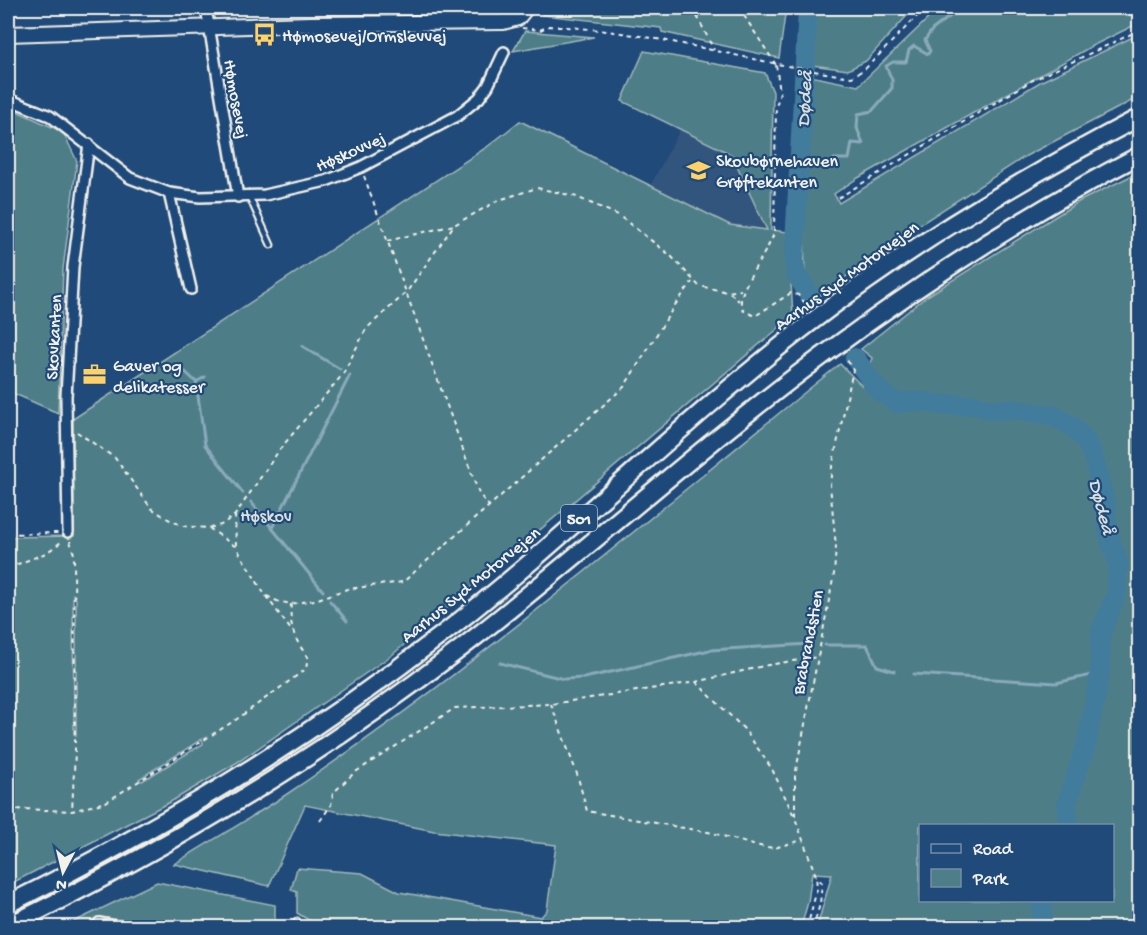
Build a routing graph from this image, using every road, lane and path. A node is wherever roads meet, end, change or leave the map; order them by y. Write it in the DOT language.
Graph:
graph roads {
  1 [pos="206,8"];
  2 [pos="526,8"];
  3 [pos="693,8"];
  4 [pos="738,8"];
  5 [pos="925,8"];
  6 [pos="508,22"];
  7 [pos="208,29"];
  8 [pos="1140,30"];
  9 [pos="8,34"];
  10 [pos="714,50"];
  11 [pos="504,52"];
  12 [pos="776,65"];
  13 [pos="8,99"];
  14 [pos="1140,117"];
  15 [pos="89,144"];
  16 [pos="1140,155"];
  17 [pos="361,167"];
  18 [pos="169,193"];
  19 [pos="249,196"];
  20 [pos="238,197"];
  21 [pos="838,198"];
  22 [pos="454,225"];
  23 [pos="387,241"];
  24 [pos="271,245"];
  25 [pos="693,282"];
  26 [pos="191,289"];
  27 [pos="741,290"];
  28 [pos="728,292"];
  29 [pos="406,293"];
  30 [pos="739,302"];
  31 [pos="805,303"];
  32 [pos="847,360"];
  33 [pos="66,425"];
  34 [pos="490,507"];
  35 [pos="235,515"];
  36 [pos="208,528"];
  37 [pos="68,532"];
  38 [pos="8,534"];
  39 [pos="236,547"];
  40 [pos="8,568"];
  41 [pos="265,595"];
  42 [pos="291,604"];
  43 [pos="293,633"];
  44 [pos="818,657"];
  45 [pos="696,682"];
  46 [pos="551,704"];
  47 [pos="72,811"];
  48 [pos="8,812"];
  49 [pos="795,818"];
  50 [pos="320,821"];
  51 [pos="802,840"];
  52 [pos="816,876"];
  53 [pos="8,904"];
  54 [pos="297,921"];
  55 [pos="8,926"];
  56 [pos="99,927"];
  57 [pos="126,927"];
  58 [pos="296,927"];
  59 [pos="807,927"];
  60 [pos="813,927"];
  1 -- 7 [label="street, Hømosevej"];
  2 -- 6 [label="street"];
  3 -- 10 [label="path"];
  4 -- 12 [label="path"];
  5 -- 12 [label="path"];
  6 -- 7 [label="street"];
  6 -- 10 [label="path"];
  7 -- 9 [label="street"];
  7 -- 20 [label="street, Hømosevej"];
  8 -- 21 [label="path"];
  10 -- 12 [label="path"];
  11 -- 17 [label="street, Høskovvej"];
  12 -- 27 [label="path"];
  13 -- 15 [label="street, Høskovvej"];
  14 -- 53 [label="highway, Aarhus Syd Motorvejen / 501"];
  15 -- 18 [label="street, Høskovvej"];
  15 -- 33 [label="street, Skovkanten"];
  16 -- 55 [label="highway, 501"];
  17 -- 19 [label="street, Høskovvej"];
  17 -- 23 [label="path"];
  18 -- 20 [label="street, Høskovvej"];
  18 -- 26 [label="street"];
  19 -- 20 [label="street, Høskovvej"];
  19 -- 24 [label="lane"];
  22 -- 23 [label="path"];
  22 -- 25 [label="path"];
  22 -- 29 [label="path"];
  23 -- 29 [label="path"];
  25 -- 28 [label="path"];
  25 -- 34 [label="path"];
  27 -- 28 [label="path"];
  27 -- 30 [label="path"];
  28 -- 30 [label="path"];
  29 -- 34 [label="path"];
  29 -- 35 [label="path"];
  30 -- 31 [label="path"];
  32 -- 44 [label="path, Brabrandstien"];
  33 -- 36 [label="path"];
  33 -- 37 [label="street, Skovkanten"];
  34 -- 42 [label="path"];
  35 -- 36 [label="path"];
  35 -- 39 [label="path"];
  36 -- 39 [label="path"];
  37 -- 38 [label="path"];
  37 -- 40 [label="path"];
  37 -- 47 [label="path"];
  39 -- 41 [label="path"];
  41 -- 42 [label="path"];
  41 -- 43 [label="path"];
  42 -- 43 [label="path"];
  43 -- 47 [label="path"];
  44 -- 45 [label="path"];
  44 -- 49 [label="path, Brabrandstien"];
  45 -- 46 [label="path"];
  45 -- 49 [label="path"];
  46 -- 50 [label="path"];
  46 -- 51 [label="path"];
  47 -- 48 [label="path"];
  49 -- 51 [label="path, Brabrandstien"];
  51 -- 52 [label="path, Brabrandstien"];
  52 -- 59 [label="path, Brabrandstien"];
  52 -- 60 [label="path"];
  54 -- 58 [label="lane"];
  56 -- 57 [label="street"];
}
